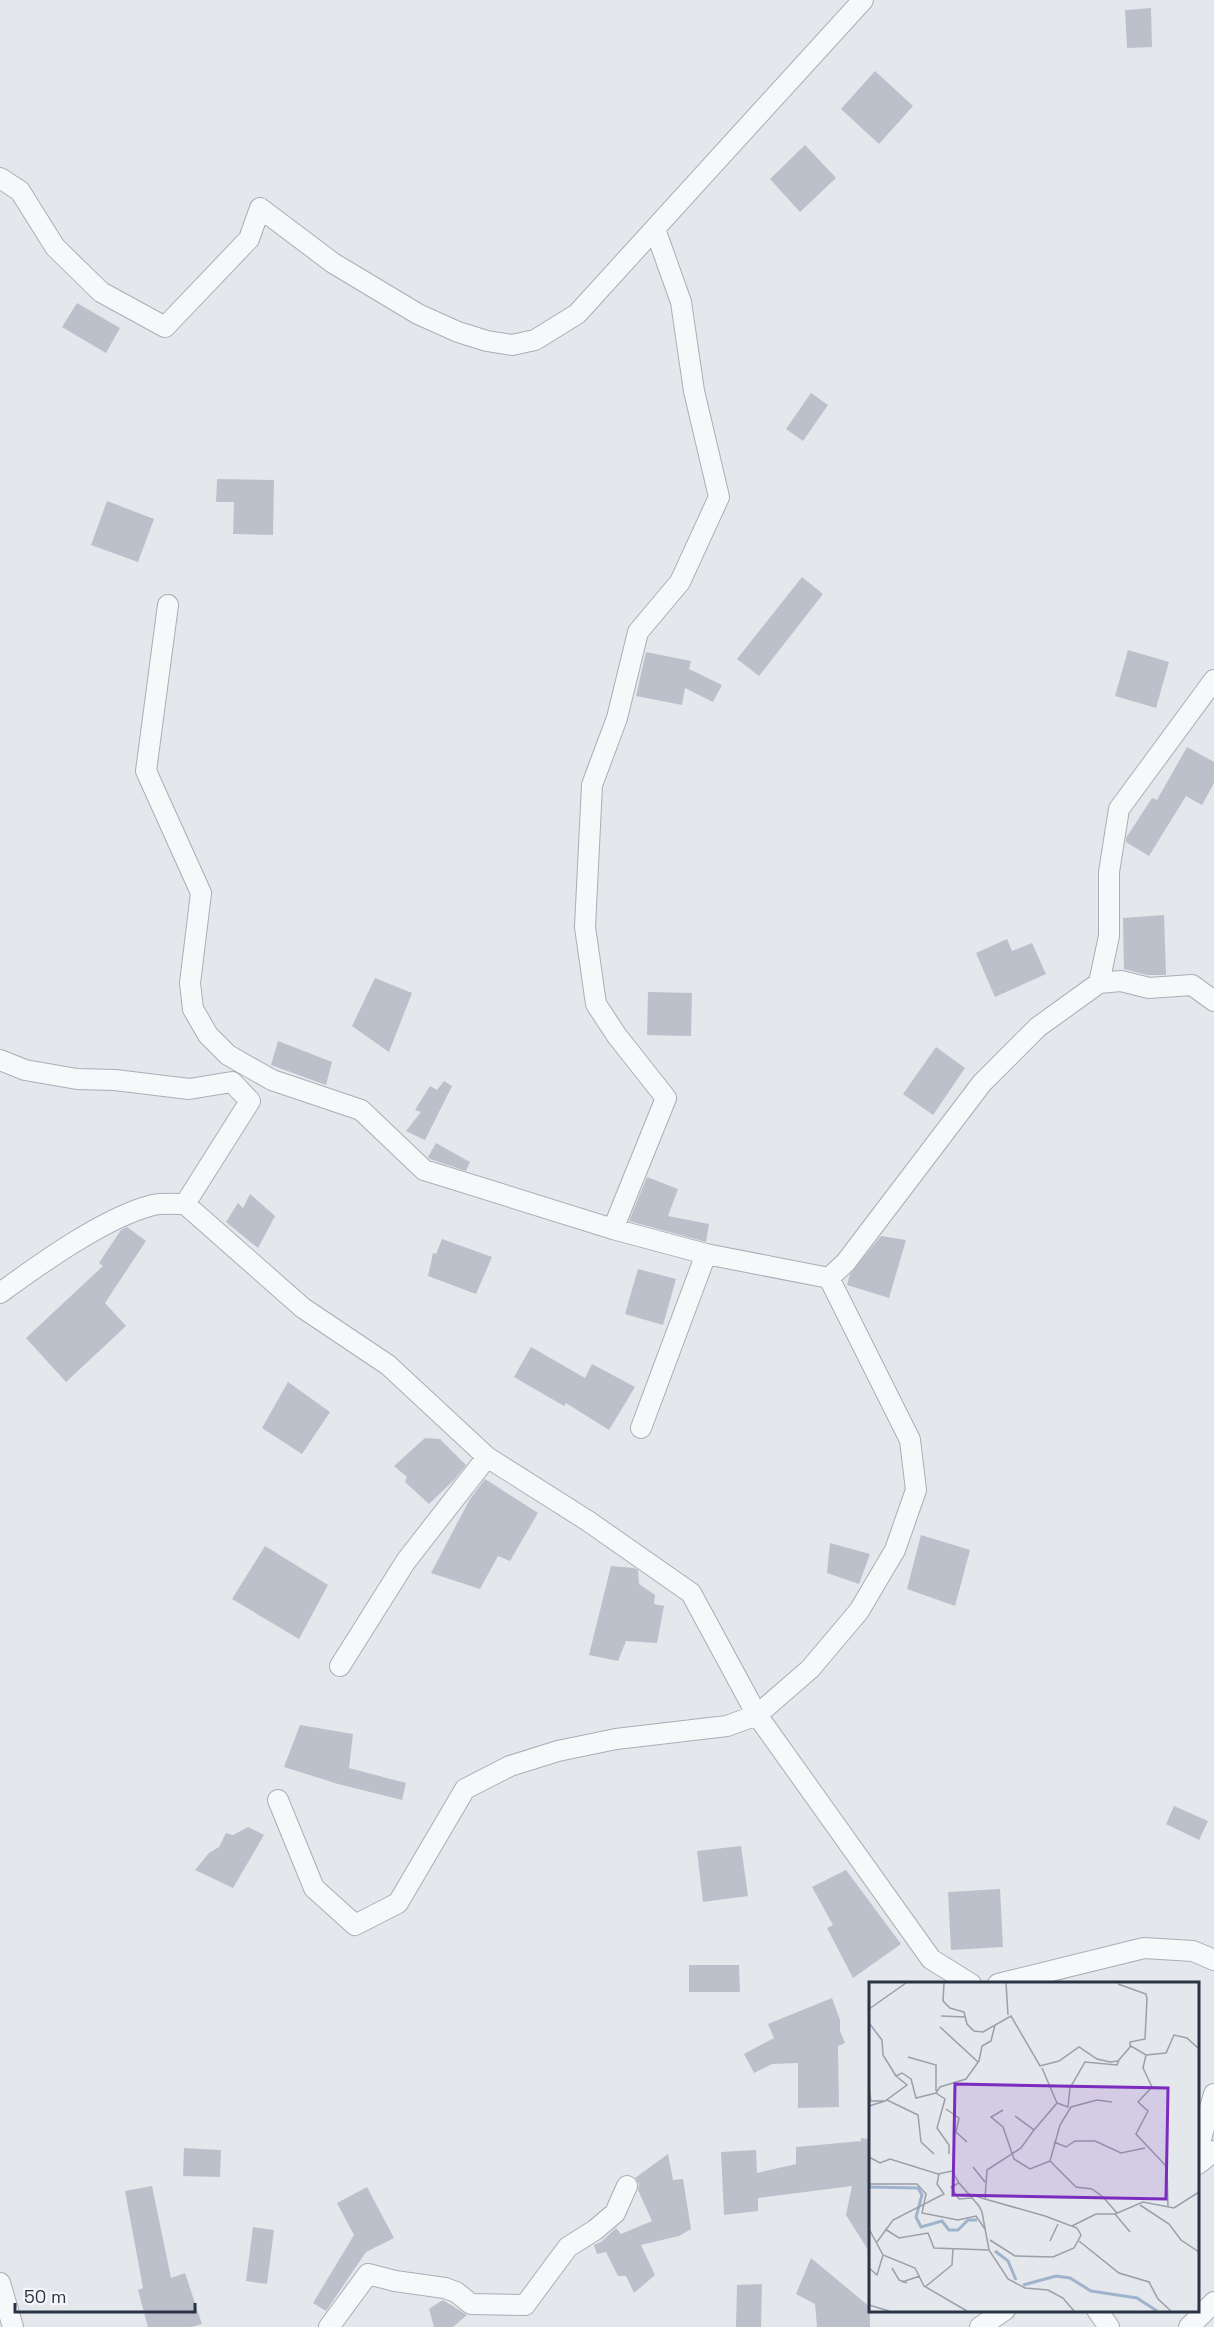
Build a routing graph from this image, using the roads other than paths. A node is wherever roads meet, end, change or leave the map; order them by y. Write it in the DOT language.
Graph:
graph roads {
  1 [pos="863,0"];
  2 [pos="0,178"];
  3 [pos="655,229"];
  4 [pos="168,605"];
  5 [pos="1214,680"];
  6 [pos="1099,983"];
  7 [pos="1214,1001"];
  8 [pos="0,1060"];
  9 [pos="185,1204"];
  10 [pos="613,1229"];
  11 [pos="706,1254"];
  12 [pos="829,1278"];
  13 [pos="0,1293"];
  14 [pos="640,1428"];
  15 [pos="487,1457"];
  16 [pos="340,1666"];
  17 [pos="757,1715"];
  18 [pos="278,1800"];
  19 [pos="1214,1960"];
  20 [pos="1074,1966"];
  21 [pos="969,1982"];
  22 [pos="1002,1982"];
  23 [pos="1057,1982"];
  24 [pos="1214,2094"];
  25 [pos="1199,2143"];
  26 [pos="1214,2151"];
  27 [pos="1199,2162"];
  28 [pos="627,2186"];
  29 [pos="0,2283"];
  30 [pos="1214,2302"];
  31 [pos="1002,2312"];
  32 [pos="1098,2312"];
  33 [pos="13,2327"];
  34 [pos="329,2327"];
  35 [pos="980,2327"];
  36 [pos="1109,2327"];
  37 [pos="1189,2327"];
  1 -- 3 [label="street"];
  2 -- 3 [label="street"];
  3 -- 10 [label="street"];
  4 -- 10 [label="street"];
  5 -- 6 [label="street"];
  6 -- 7 [label="street"];
  6 -- 12 [label="street"];
  8 -- 9 [label="street"];
  9 -- 13 [label="street"];
  9 -- 15 [label="street"];
  10 -- 11 [label="street"];
  11 -- 12 [label="street"];
  11 -- 14 [label="street"];
  12 -- 17 [label="street"];
  15 -- 16 [label="street"];
  15 -- 17 [label="street"];
  17 -- 18 [label="street"];
  17 -- 21 [label="street"];
  19 -- 20 [label="street"];
  20 -- 22 [label="street"];
  20 -- 23 [label="street"];
  24 -- 25 [label="street"];
  26 -- 27 [label="street"];
  28 -- 34 [label="street"];
  29 -- 33 [label="street"];
  30 -- 37 [label="street"];
  31 -- 35 [label="street"];
  32 -- 36 [label="street"];
}
